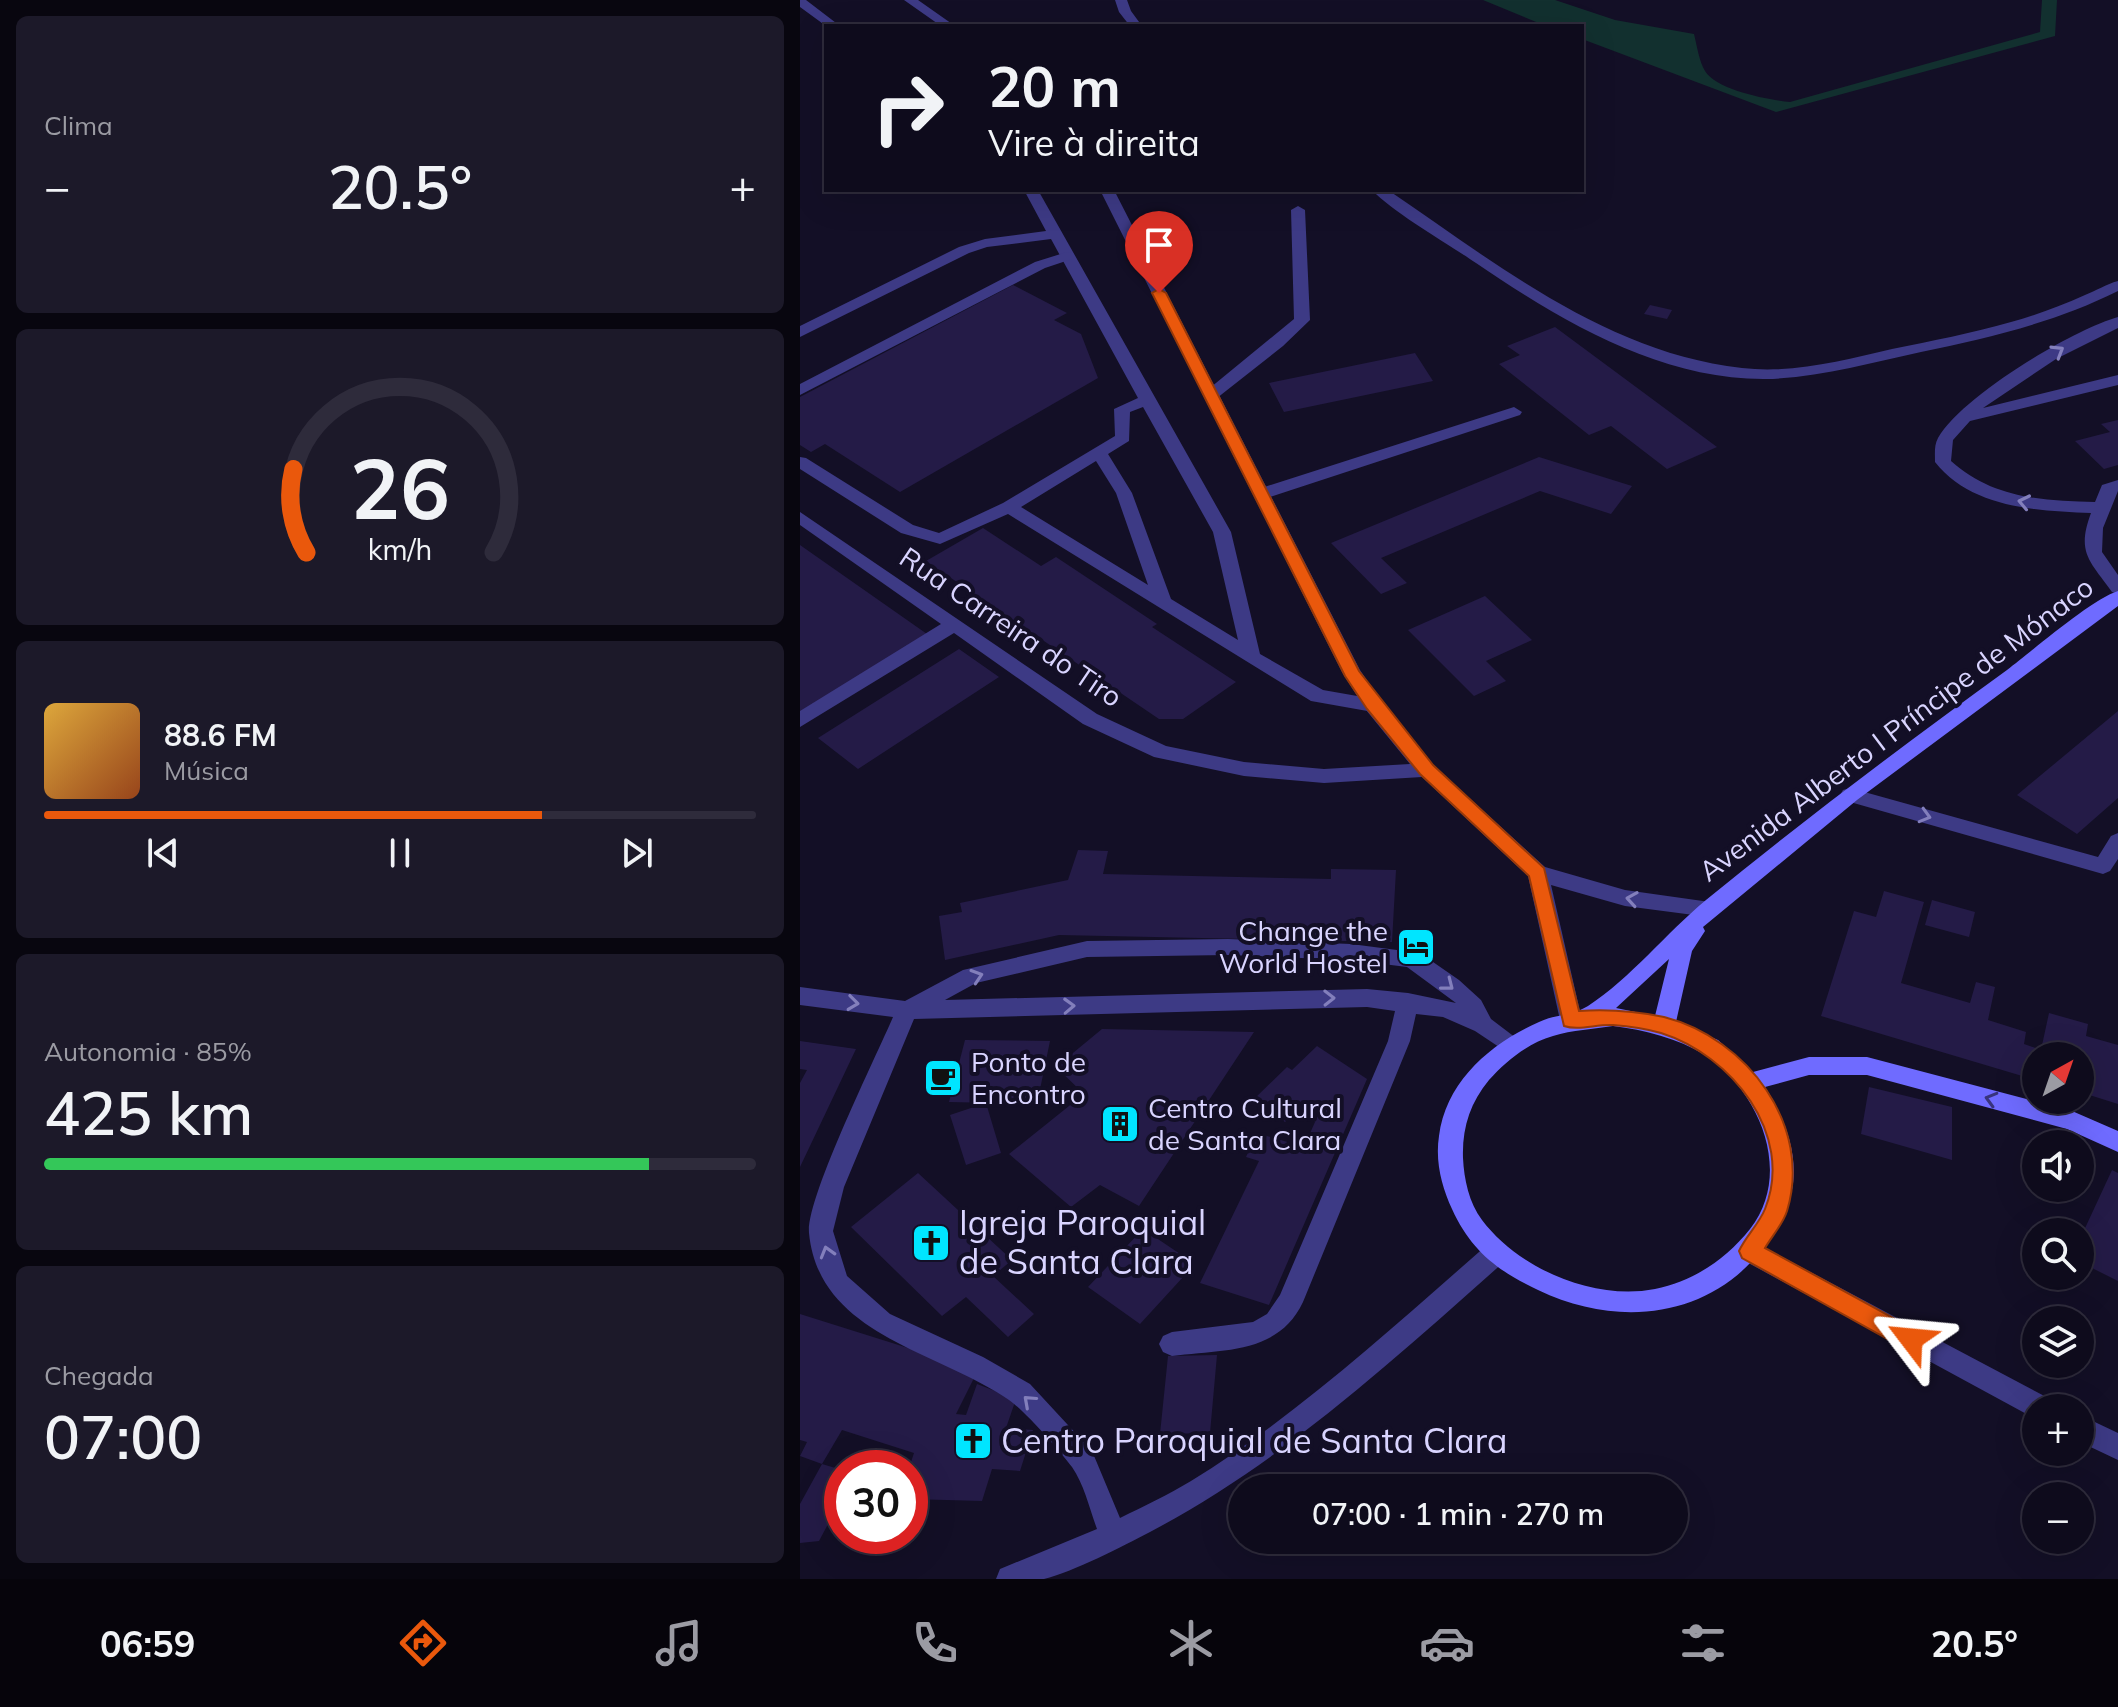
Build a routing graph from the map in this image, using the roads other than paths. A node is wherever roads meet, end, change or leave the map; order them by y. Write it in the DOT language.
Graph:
graph roads {
  1 [pos="910,0"];
  2 [pos="1121,0"];
  3 [pos="800,1"];
  4 [pos="831,24"];
  5 [pos="946,24"];
  6 [pos="1135,24"];
  7 [pos="1032,192"];
  8 [pos="1108,192"];
  9 [pos="1382,192"];
  10 [pos="1298,210"];
  11 [pos="1055,234"];
  12 [pos="1067,256"];
  13 [pos="2118,285"];
  14 [pos="2118,322"];
  15 [pos="800,332"];
  16 [pos="2118,380"];
  17 [pos="800,390"];
  18 [pos="1211,395"];
  19 [pos="1147,400"];
  20 [pos="1514,412"];
  21 [pos="1963,418"];
  22 [pos="1099,453"];
  23 [pos="800,462"];
  24 [pos="2118,485"];
  25 [pos="1261,494"];
  26 [pos="1009,507"];
  27 [pos="2101,508"];
  28 [pos="800,517"];
  29 [pos="2118,588"];
  30 [pos="2118,597"];
  31 [pos="1163,602"];
  32 [pos="955,624"];
  33 [pos="1251,657"];
  34 [pos="1373,705"];
  35 [pos="800,720"];
  36 [pos="1426,770"];
  37 [pos="1850,795"];
  38 [pos="2118,841"];
  39 [pos="2110,867"];
  40 [pos="1538,873"];
  41 [pos="1709,909"];
  42 [pos="800,996"];
  43 [pos="1408,1002"];
  44 [pos="907,1010"];
  45 [pos="1579,1019"];
  46 [pos="1483,1025"];
  47 [pos="1664,1026"];
  48 [pos="1508,1044"];
  49 [pos="1750,1082"];
  50 [pos="2118,1142"];
  51 [pos="1750,1251"];
  52 [pos="1496,1253"];
  53 [pos="1172,1344"];
  54 [pos="2022,1398"];
  55 [pos="2094,1435"];
  56 [pos="2118,1447"];
  57 [pos="1114,1536"];
  58 [pos="1010,1579"];
  1 -- 5 [label="street"];
  2 -- 6 [label="street"];
  3 -- 4 [label="street"];
  7 -- 11 [label="street"];
  8 -- 18 [label="street"];
  9 -- 13 [label="street"];
  10 -- 18 [label="street"];
  11 -- 12 [label="street"];
  11 -- 15 [label="street"];
  12 -- 17 [label="street"];
  12 -- 19 [label="street"];
  21 -- 14 [label="street, one-way"];
  16 -- 21 [label="street"];
  18 -- 25 [label="street"];
  19 -- 22 [label="street"];
  19 -- 33 [label="street"];
  20 -- 25 [label="street"];
  27 -- 21 [label="street, one-way"];
  22 -- 26 [label="street"];
  22 -- 31 [label="street"];
  23 -- 26 [label="street"];
  24 -- 27 [label="street"];
  25 -- 34 [label="street"];
  26 -- 31 [label="street"];
  27 -- 29 [label="street"];
  28 -- 32 [label="street, Rua Carreira do Tiro"];
  30 -- 37 [label="main road, Avenida Alberto I Príncipe de Mónaco"];
  31 -- 33 [label="street"];
  32 -- 35 [label="street"];
  32 -- 36 [label="street, Rua Carreira do Tiro"];
  33 -- 34 [label="street"];
  34 -- 36 [label="street"];
  36 -- 40 [label="street"];
  37 -- 39 [label="street, one-way"];
  37 -- 41 [label="main road, Avenida Alberto I Príncipe de Mónaco"];
  38 -- 39 [label="street"];
  41 -- 40 [label="street, one-way"];
  40 -- 45 [label="street"];
  41 -- 45 [label="main road, Avenida Alberto I Príncipe de Mónaco"];
  41 -- 47 [label="main road, Avenida Alberto I Príncipe de Mónaco"];
  42 -- 44 [label="street, one-way"];
  44 -- 43 [label="street, one-way"];
  43 -- 46 [label="street"];
  43 -- 53 [label="street"];
  44 -- 46 [label="street, one-way"];
  57 -- 44 [label="street, one-way"];
  45 -- 47 [label="main road"];
  45 -- 48 [label="main road"];
  46 -- 48 [label="street"];
  47 -- 49 [label="main road"];
  48 -- 52 [label="main road"];
  50 -- 49 [label="main road, one-way"];
  49 -- 51 [label="main road"];
  51 -- 52 [label="main road"];
  51 -- 54 [label="street"];
  52 -- 57 [label="street"];
  55 -- 56 [label="street"];
  57 -- 58 [label="street"];
}
